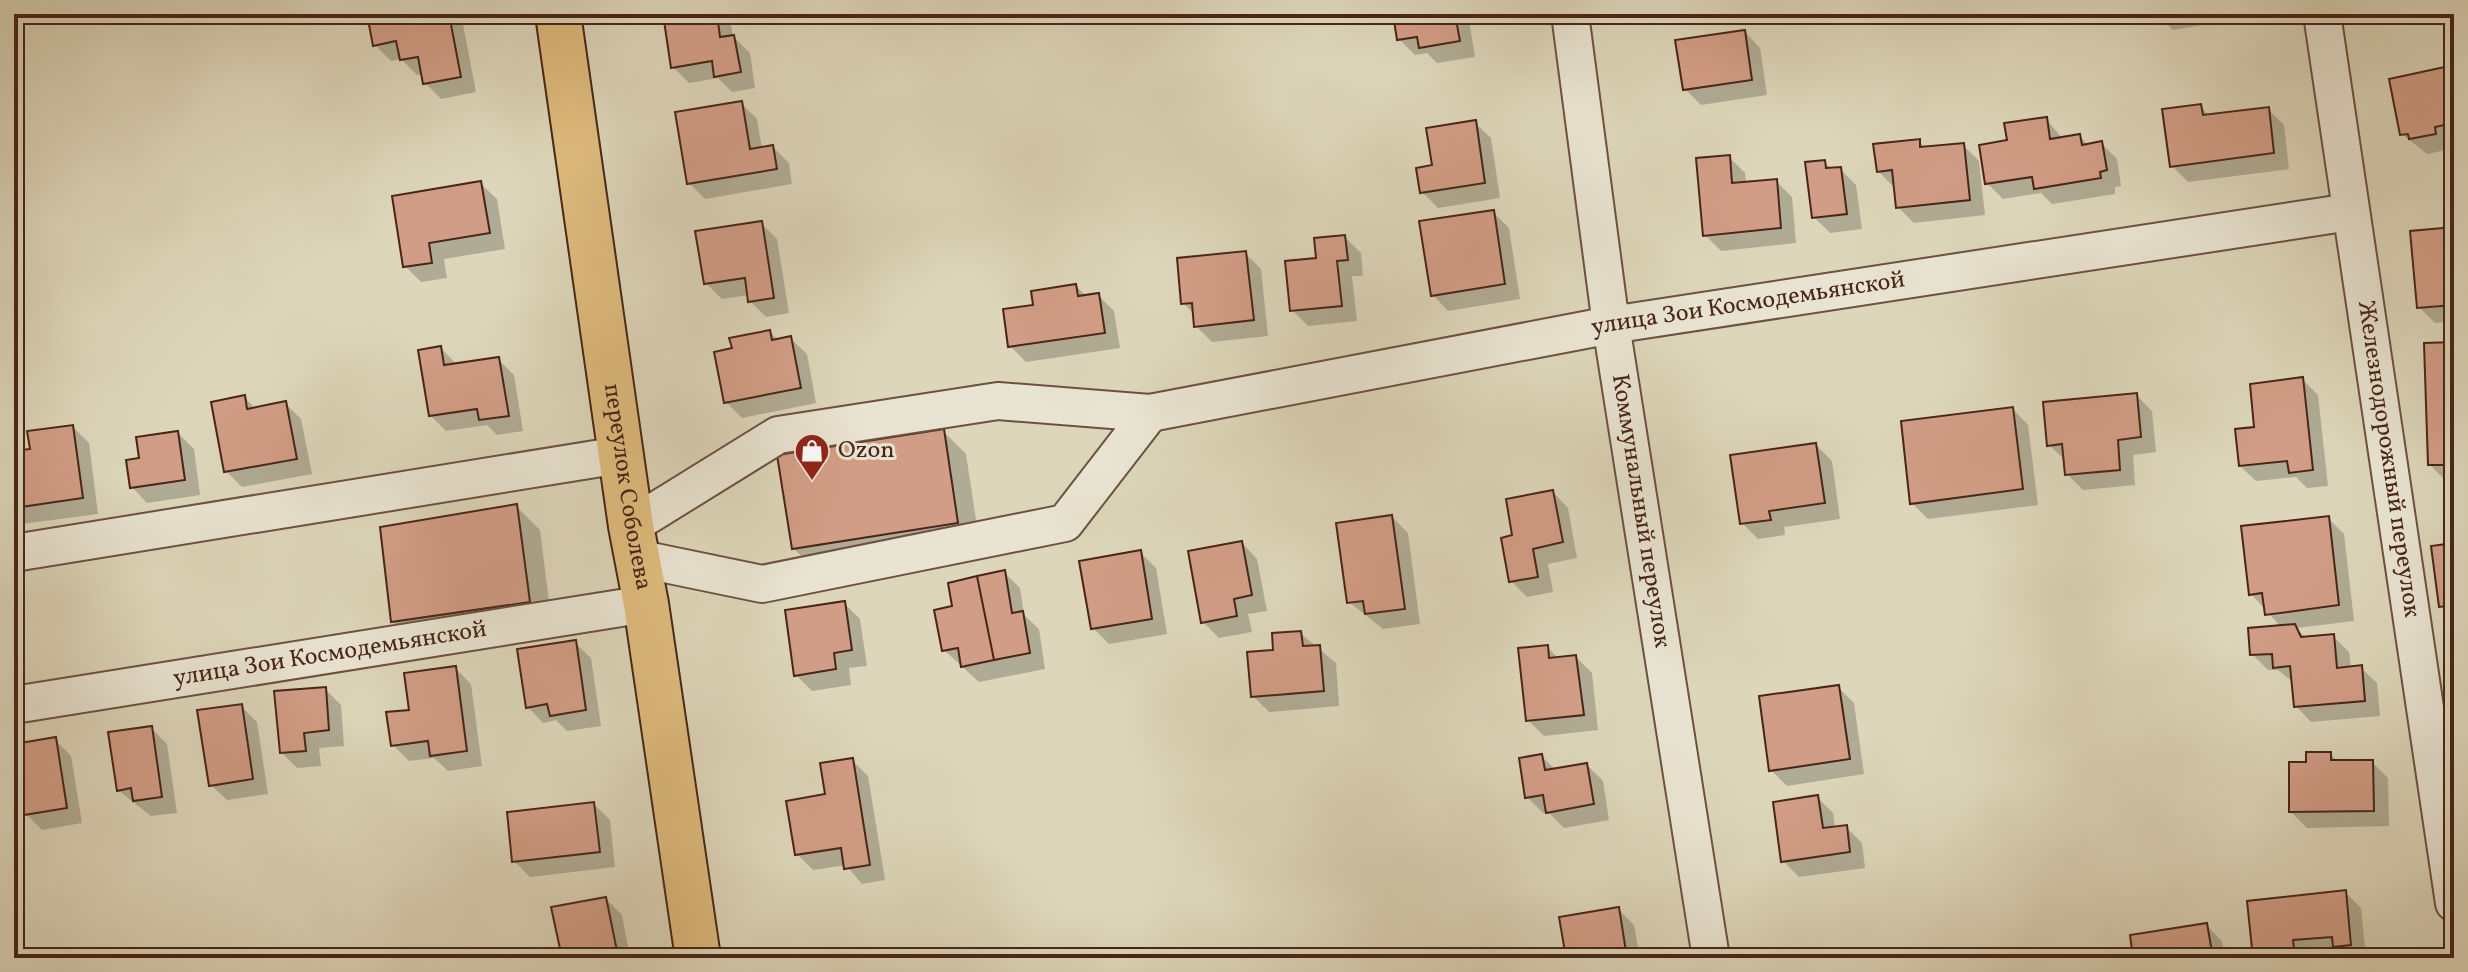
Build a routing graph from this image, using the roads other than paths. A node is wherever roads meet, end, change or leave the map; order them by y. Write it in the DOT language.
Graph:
graph roads {
  1 [pos="558,14"];
  2 [pos="1570,14"];
  3 [pos="2322,14"];
  4 [pos="2350,212"];
  5 [pos="1611,325"];
  6 [pos="1150,413"];
  7 [pos="620,455"];
  8 [pos="633,542"];
  9 [pos="14,553"];
  10 [pos="646,604"];
  11 [pos="14,705"];
  12 [pos="2454,903"];
  13 [pos="698,958"];
  14 [pos="1711,958"];
  1 -- 7 [label="main road, переулок Соболева"];
  2 -- 5 [label="street, Коммунальный переулок"];
  3 -- 4 [label="street, Железнодорожный переулок"];
  4 -- 5 [label="street, улица Зои Космодемьянской"];
  4 -- 12 [label="street, Железнодорожный переулок"];
  5 -- 6 [label="street, улица Зои Космодемьянской"];
  5 -- 14 [label="street, Коммунальный переулок"];
  6 -- 8 [label="street, улица Зои Космодемьянской"];
  6 -- 8 [label="street"];
  7 -- 8 [label="main road, переулок Соболева"];
  7 -- 9 [label="street"];
  8 -- 10 [label="main road, переулок Соболева"];
  10 -- 11 [label="street, улица Зои Космодемьянской"];
  10 -- 13 [label="main road, переулок Соболева"];
}
